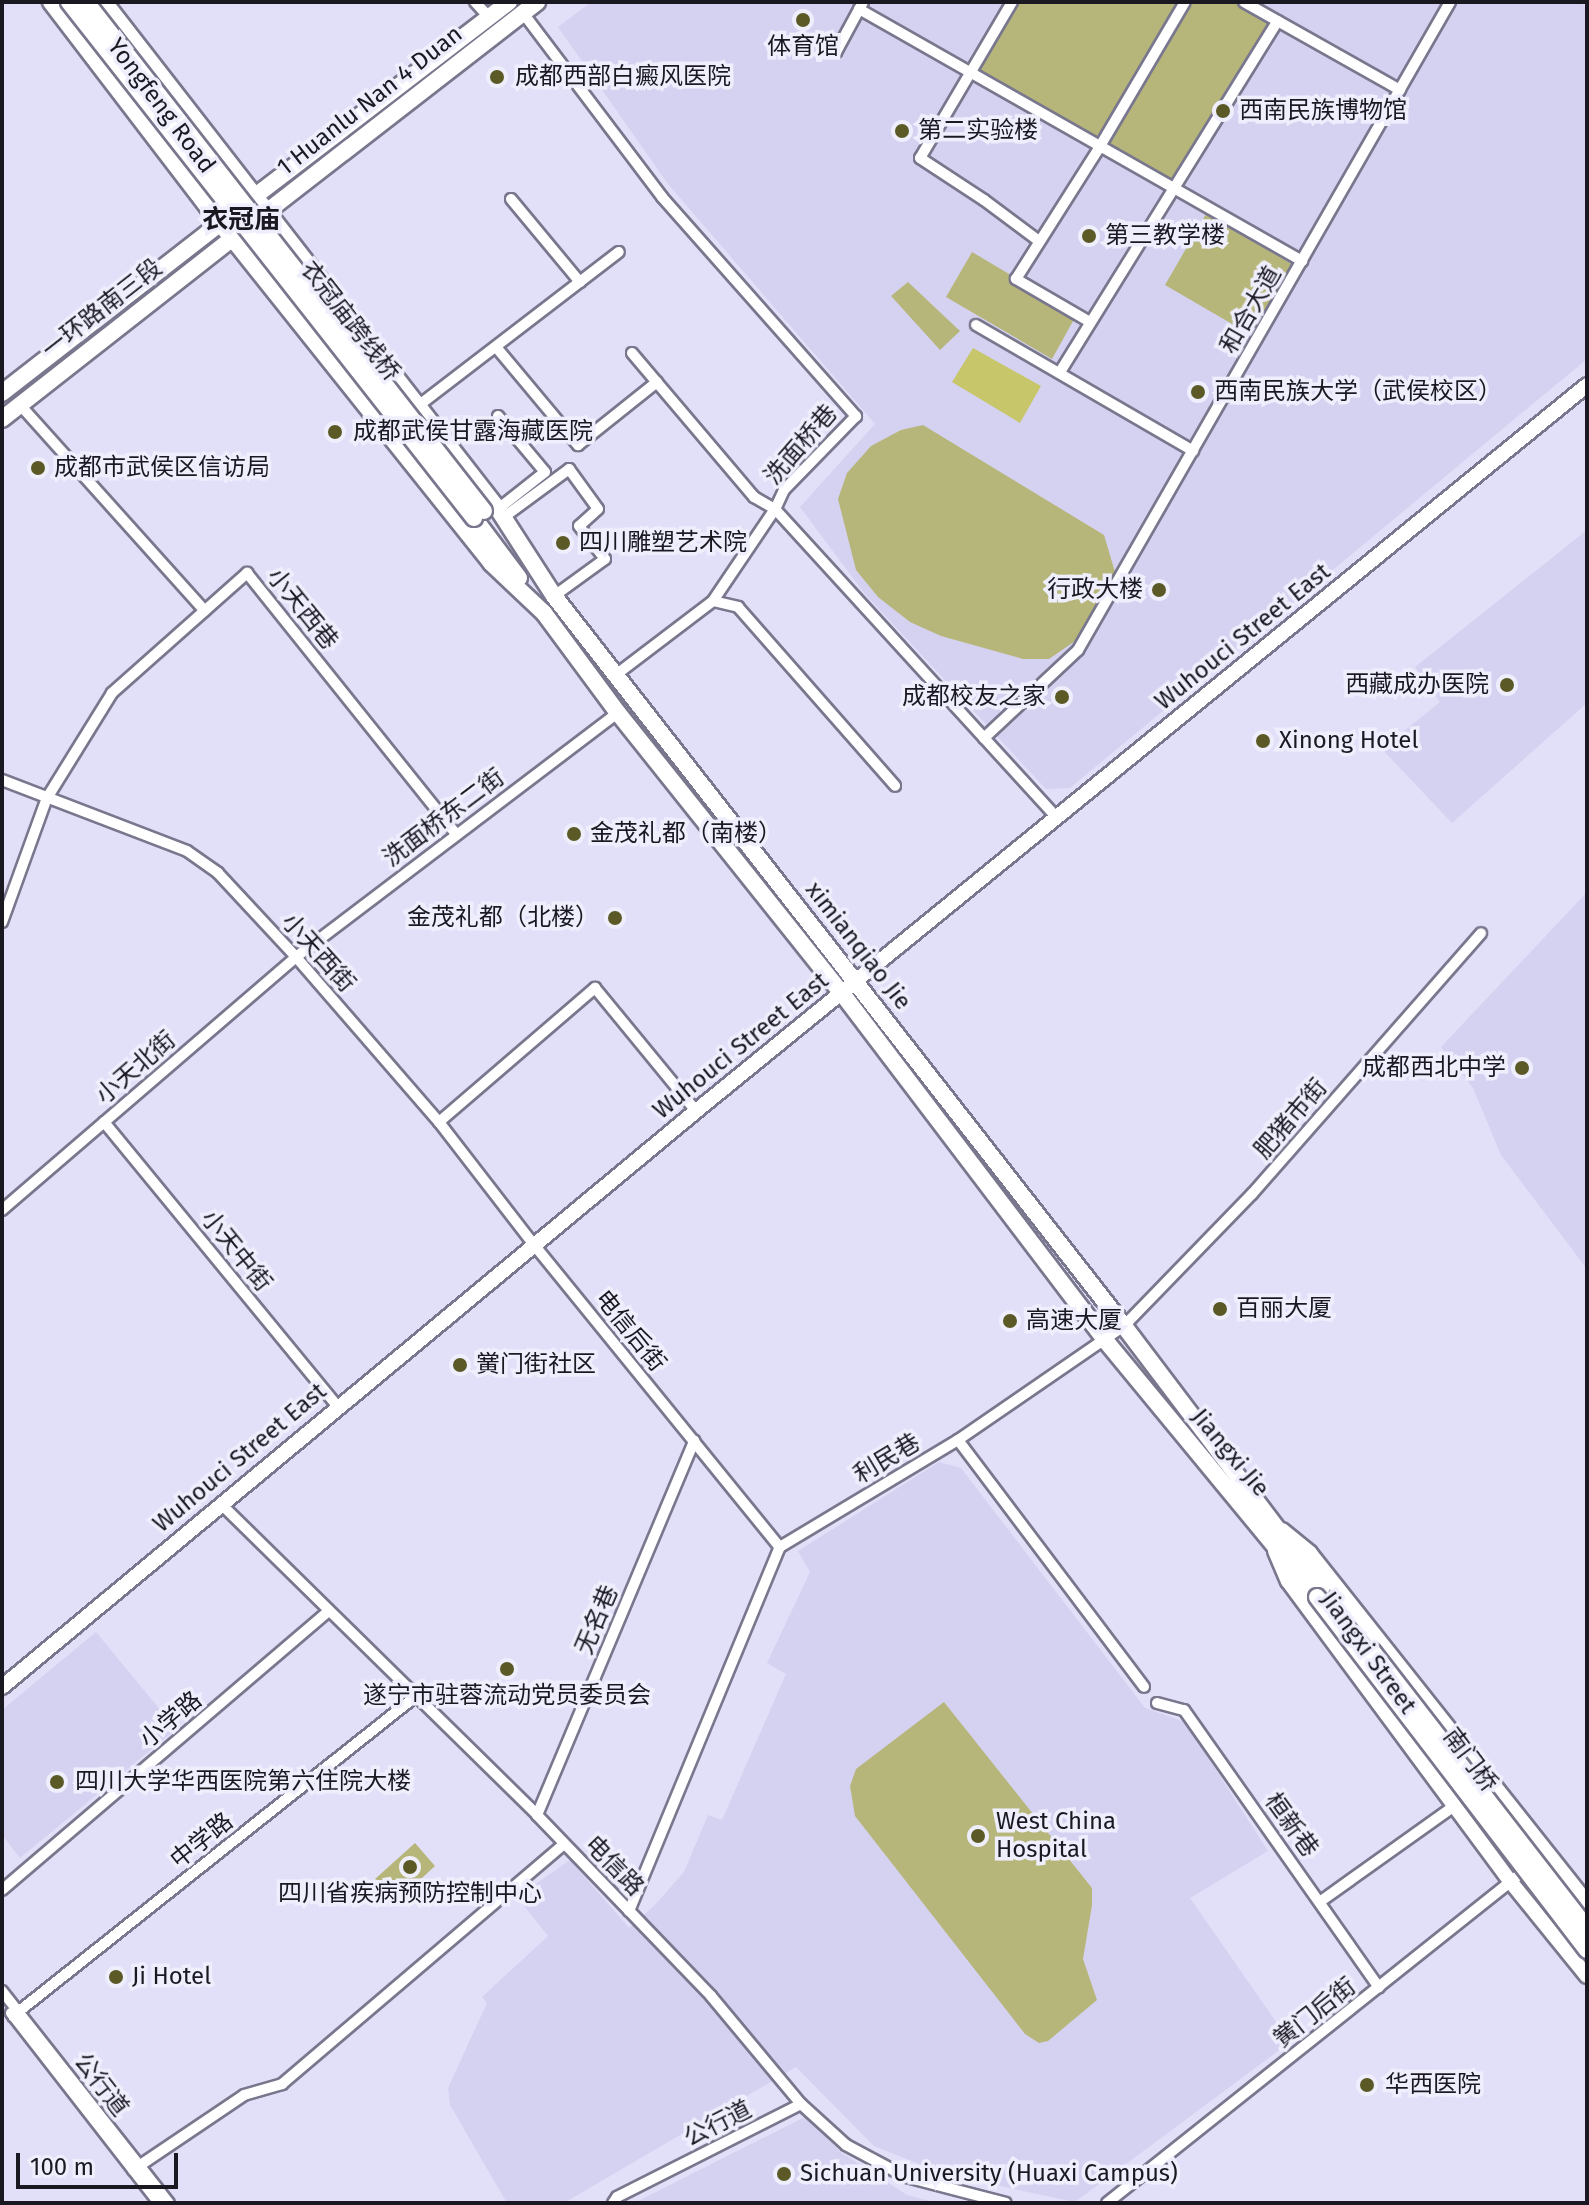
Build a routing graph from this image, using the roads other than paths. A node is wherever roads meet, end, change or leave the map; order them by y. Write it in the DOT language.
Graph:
graph roads {
  1 [pos="51,2"];
  2 [pos="69,2"];
  3 [pos="86,2"];
  4 [pos="104,2"];
  5 [pos="475,2"];
  6 [pos="537,2"];
  7 [pos="1012,2"];
  8 [pos="1185,2"];
  9 [pos="1244,2"];
  10 [pos="1450,2"];
  11 [pos="861,5"];
  12 [pos="516,7"];
  13 [pos="489,17"];
  14 [pos="1278,21"];
  15 [pos="819,40"];
  16 [pos="970,71"];
  17 [pos="1400,90"];
  18 [pos="1099,148"];
  19 [pos="1173,190"];
  20 [pos="257,195"];
  21 [pos="511,199"];
  22 [pos="268,211"];
  23 [pos="220,223"];
  24 [pos="232,238"];
  25 [pos="1039,241"];
  26 [pos="619,252"];
  27 [pos="1302,261"];
  28 [pos="580,282"];
  29 [pos="1090,322"];
  30 [pos="976,325"];
  31 [pos="496,347"];
  32 [pos="632,353"];
  33 [pos="1060,372"];
  34 [pos="657,382"];
  35 [pos="1587,385"];
  36 [pos="2,393"];
  37 [pos="21,406"];
  38 [pos="418,406"];
  39 [pos="498,416"];
  40 [pos="2,419"];
  41 [pos="1193,451"];
  42 [pos="775,509"];
  43 [pos="490,514"];
  44 [pos="554,596"];
  45 [pos="713,601"];
  46 [pos="205,611"];
  47 [pos="544,613"];
  48 [pos="617,674"];
  49 [pos="618,713"];
  50 [pos="984,738"];
  51 [pos="2,780"];
  52 [pos="895,786"];
  53 [pos="47,798"];
  54 [pos="1057,818"];
  55 [pos="455,833"];
  56 [pos="2,922"];
  57 [pos="1481,933"];
  58 [pos="296,957"];
  59 [pos="849,987"];
  60 [pos="696,1111"];
  61 [pos="104,1122"];
  62 [pos="439,1122"];
  63 [pos="2,1210"];
  64 [pos="535,1246"];
  65 [pos="1124,1326"];
  66 [pos="1105,1340"];
  67 [pos="337,1406"];
  68 [pos="958,1440"];
  69 [pos="694,1441"];
  70 [pos="221,1504"];
  71 [pos="1275,1533"];
  72 [pos="780,1547"];
  73 [pos="1320,1593"];
  74 [pos="329,1611"];
  75 [pos="2,1687"];
  76 [pos="1144,1687"];
  77 [pos="416,1696"];
  78 [pos="1157,1703"];
  79 [pos="1454,1806"];
  80 [pos="537,1815"];
  81 [pos="564,1844"];
  82 [pos="1547,1854"];
  83 [pos="1510,1881"];
  84 [pos="2,1890"];
  85 [pos="1321,1901"];
  86 [pos="1587,1903"];
  87 [pos="629,1911"];
  88 [pos="1587,1928"];
  89 [pos="1587,1934"];
  90 [pos="1566,1950"];
  91 [pos="1584,1956"];
  92 [pos="1587,1976"];
  93 [pos="1379,1987"];
  94 [pos="2,1991"];
  95 [pos="2,2002"];
  96 [pos="16,2014"];
  97 [pos="801,2104"];
  98 [pos="136,2168"];
  99 [pos="159,2203"];
  100 [pos="169,2203"];
  101 [pos="613,2203"];
  102 [pos="1006,2203"];
  103 [pos="1107,2203"];
  1 -- 23 [label="main road, Yongfeng Road"];
  2 -- 43 [label="main road, 衣冠庙跨线桥, bridge"];
  3 -- 43 [label="main road, 衣冠庙跨线桥, bridge"];
  4 -- 20 [label="main road, Yongfeng Road"];
  5 -- 13 [label="street"];
  6 -- 12 [label="main road, 1 Huanlu Nan 4 Duan"];
  7 -- 16 [label="street"];
  8 -- 18 [label="street"];
  9 -- 14 [label="street"];
  10 -- 17 [label="street, 和合大道"];
  11 -- 15 [label="street"];
  11 -- 16 [label="street"];
  12 -- 13 [label="main road, 1 Huanlu Nan 4 Duan"];
  12 -- 22 [label="main road, 1 Huanlu Nan 4 Duan"];
  12 -- 42 [label="street, 洗面桥巷"];
  13 -- 20 [label="main road, 1 Huanlu Nan 4 Duan"];
  14 -- 17 [label="street"];
  14 -- 19 [label="street"];
  16 -- 18 [label="street"];
  16 -- 25 [label="street"];
  17 -- 27 [label="street, 和合大道"];
  18 -- 19 [label="street"];
  18 -- 25 [label="street"];
  19 -- 27 [label="street"];
  19 -- 29 [label="street"];
  20 -- 22 [label="main road, Yongfeng Road"];
  20 -- 23 [label="main road, 1 Huanlu Nan 4 Duan"];
  21 -- 28 [label="street"];
  22 -- 24 [label="main road, 1 Huanlu Nan 4 Duan"];
  22 -- 38 [label="main road, ximianqiao Jie"];
  23 -- 24 [label="main road, Yongfeng Road"];
  23 -- 36 [label="main road, 1 Huanlu Nan 4 Duan"];
  24 -- 40 [label="main road, 一环路南三段"];
  24 -- 47 [label="main road, ximianqiao Jie"];
  25 -- 29 [label="street"];
  26 -- 28 [label="street"];
  27 -- 41 [label="street, 和合大道"];
  28 -- 31 [label="street"];
  29 -- 33 [label="street"];
  30 -- 33 [label="street"];
  31 -- 34 [label="street"];
  31 -- 38 [label="street"];
  32 -- 34 [label="street"];
  33 -- 41 [label="street"];
  34 -- 42 [label="street"];
  35 -- 54 [label="street, Wuhouci Street East"];
  37 -- 46 [label="street"];
  38 -- 43 [label="main road, ximianqiao Jie"];
  39 -- 43 [label="street"];
  41 -- 50 [label="street, 和合大道"];
  42 -- 45 [label="street"];
  42 -- 50 [label="street, 洗面桥巷"];
  43 -- 44 [label="main road, ximianqiao Jie"];
  43 -- 44 [label="street"];
  43 -- 47 [label="main road, ximianqiao Jie"];
  44 -- 48 [label="main road, ximianqiao Jie"];
  45 -- 48 [label="street"];
  45 -- 52 [label="street"];
  46 -- 53 [label="street, 小天西巷"];
  46 -- 55 [label="street, 小天西巷"];
  47 -- 49 [label="main road, ximianqiao Jie"];
  48 -- 59 [label="main road, ximianqiao Jie"];
  49 -- 55 [label="street, 洗面桥东二街"];
  49 -- 59 [label="main road, ximianqiao Jie"];
  50 -- 54 [label="street, 洗面桥巷"];
  51 -- 53 [label="street, 小天西街"];
  53 -- 56 [label="street, 小天西巷"];
  53 -- 58 [label="street, 小天西街"];
  54 -- 59 [label="street, Wuhouci Street East"];
  55 -- 58 [label="street, 洗面桥东二街"];
  57 -- 65 [label="street, 肥猪市街"];
  58 -- 61 [label="street, 小天北街"];
  58 -- 62 [label="street, 小天西街"];
  59 -- 60 [label="street, Wuhouci Street East"];
  59 -- 65 [label="main road, ximianqiao Jie"];
  59 -- 66 [label="main road, ximianqiao Jie"];
  60 -- 62 [label="street"];
  60 -- 64 [label="street, Wuhouci Street East"];
  61 -- 63 [label="street, 小天北街"];
  61 -- 67 [label="street, 小天中街"];
  62 -- 64 [label="street, 小天西街"];
  64 -- 67 [label="street, Wuhouci Street East"];
  64 -- 69 [label="street, 电信后街"];
  65 -- 66 [label="street, 利民巷"];
  65 -- 71 [label="main road, Jiangxi Jie"];
  66 -- 68 [label="street, 利民巷"];
  66 -- 71 [label="main road, Jiangxi Jie"];
  67 -- 70 [label="street, Wuhouci Street East"];
  68 -- 72 [label="street, 利民巷"];
  68 -- 76 [label="street"];
  69 -- 72 [label="street"];
  69 -- 80 [label="street, 无名巷"];
  70 -- 74 [label="street, 电信路"];
  70 -- 75 [label="street, Wuhouci Street East"];
  71 -- 73 [label="main road, Jiangxi Jie"];
  71 -- 79 [label="street, Jiangxi Street"];
  71 -- 82 [label="street, Jiangxi Street"];
  72 -- 87 [label="street"];
  73 -- 88 [label="main road, 南门桥, bridge"];
  73 -- 91 [label="main road, 南门桥, bridge"];
  74 -- 77 [label="street, 电信路"];
  74 -- 84 [label="street, 小学路"];
  77 -- 80 [label="street, 电信路"];
  77 -- 96 [label="street, 中学路"];
  78 -- 85 [label="street, 桓新巷"];
  79 -- 83 [label="street, Jiangxi Street"];
  79 -- 85 [label="street"];
  80 -- 81 [label="street, 电信路"];
  81 -- 87 [label="street, 电信路"];
  81 -- 98 [label="street"];
  82 -- 83 [label="street, 黉门后街"];
  82 -- 86 [label="street, Jiangxi Street"];
  83 -- 90 [label="street, Jiangxi Street"];
  83 -- 93 [label="street, 黉门后街"];
  85 -- 93 [label="street, 桓新巷"];
  87 -- 97 [label="street, 电信路"];
  89 -- 90 [label="street"];
  90 -- 91 [label="street, Jiangxi Street"];
  91 -- 92 [label="street, Jiangxi Street"];
  93 -- 103 [label="street, 黉门后街"];
  94 -- 96 [label="street, 公行道"];
  95 -- 96 [label="street, 公行道"];
  96 -- 98 [label="street, 公行道"];
  97 -- 101 [label="street, 公行道"];
  97 -- 102 [label="street, 电信路"];
  98 -- 99 [label="street, 公行道"];
  98 -- 100 [label="street, 公行道"];
}
